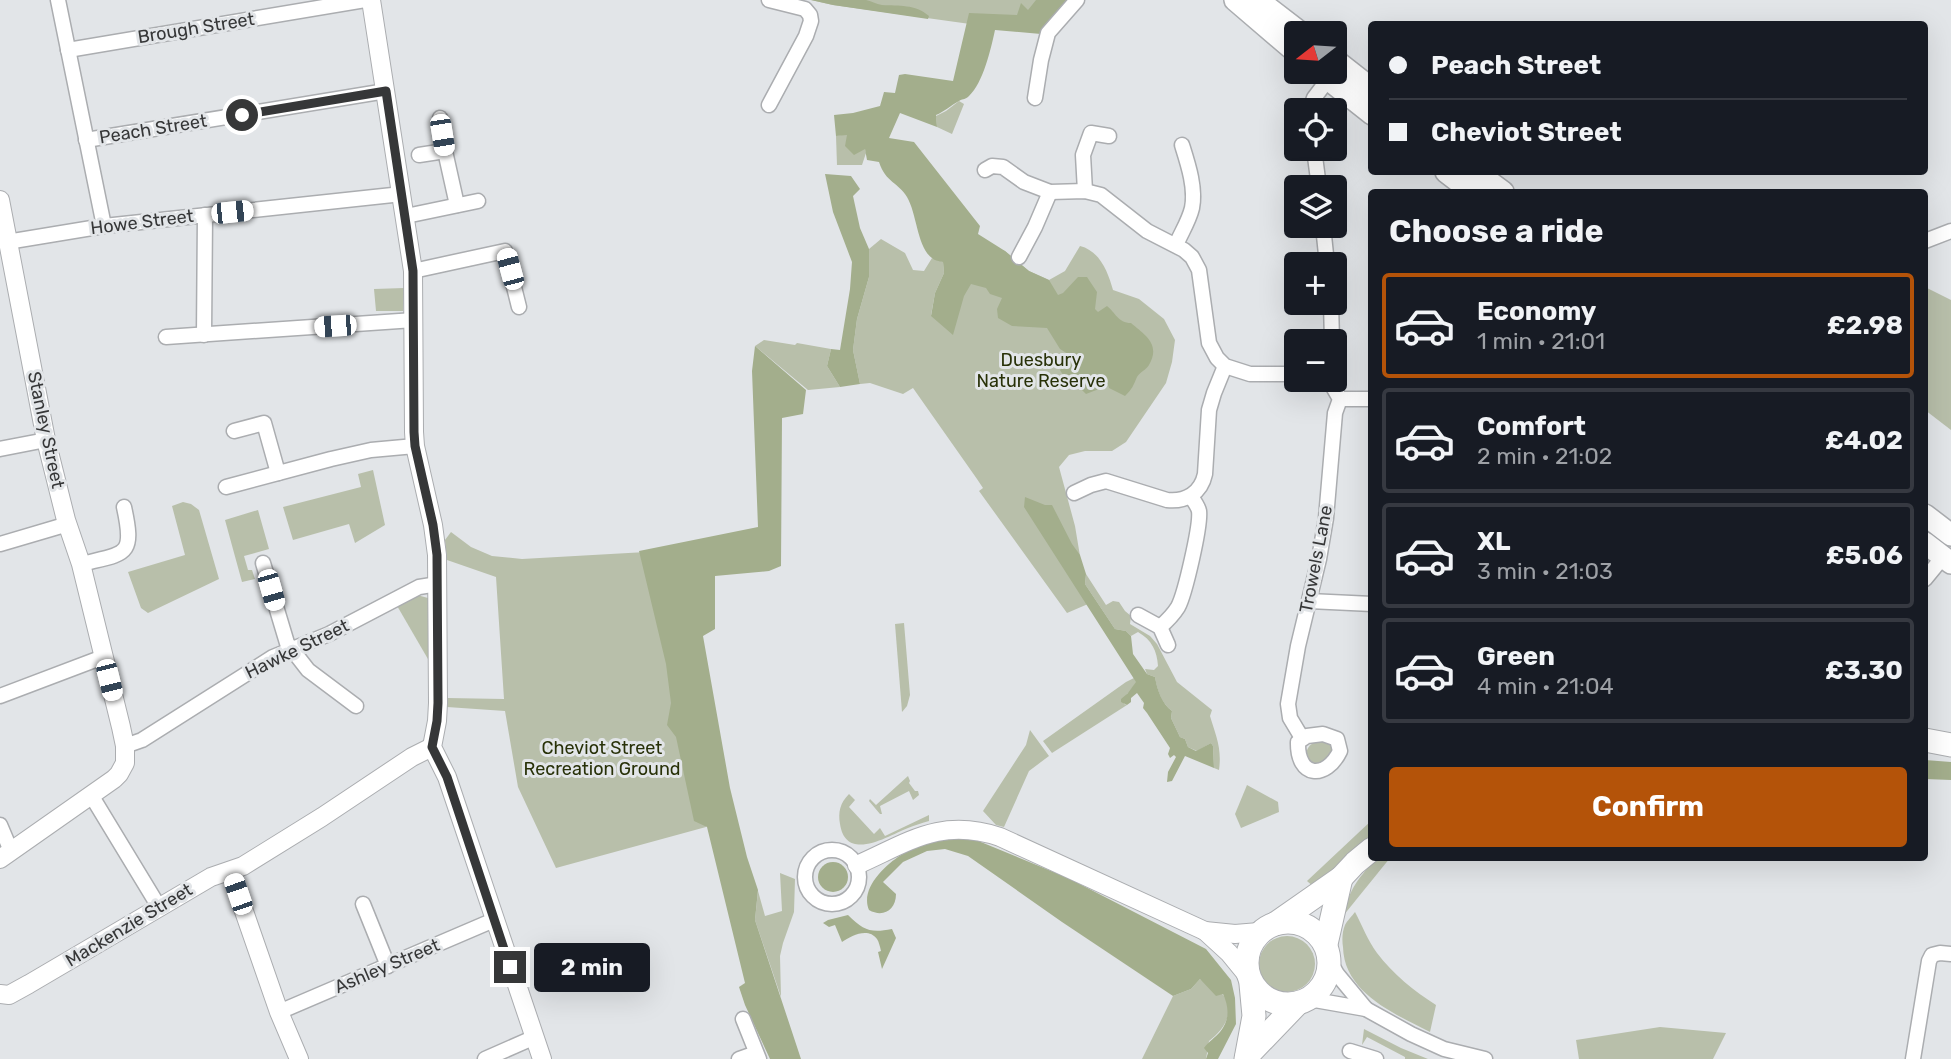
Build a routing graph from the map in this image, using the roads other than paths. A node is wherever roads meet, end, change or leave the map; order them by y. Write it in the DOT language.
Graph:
graph roads {
  1 [pos="58,0"];
  2 [pos="365,0"];
  3 [pos="371,0"];
  4 [pos="769,0"];
  5 [pos="1077,0"];
  6 [pos="1235,0"];
  7 [pos="1258,0"];
  8 [pos="1285,21"];
  9 [pos="1284,42"];
  10 [pos="68,50"];
  11 [pos="1348,77"];
  12 [pos="1345,84"];
  13 [pos="1368,87"];
  14 [pos="386,91"];
  15 [pos="1035,98"];
  16 [pos="769,105"];
  17 [pos="1368,110"];
  18 [pos="440,118"];
  19 [pos="1109,136"];
  20 [pos="86,140"];
  21 [pos="1182,145"];
  22 [pos="445,151"];
  23 [pos="419,155"];
  24 [pos="985,170"];
  25 [pos="1450,175"];
  26 [pos="1480,175"];
  27 [pos="1468,189"];
  28 [pos="1499,189"];
  29 [pos="1085,191"];
  30 [pos="1050,192"];
  31 [pos="402,194"];
  32 [pos="0,200"];
  33 [pos="478,201"];
  34 [pos="457,205"];
  35 [pos="205,215"];
  36 [pos="406,216"];
  37 [pos="104,226"];
  38 [pos="1951,231"];
  39 [pos="1928,240"];
  40 [pos="7,242"];
  41 [pos="1175,245"];
  42 [pos="1019,257"];
  43 [pos="413,271"];
  44 [pos="519,307"];
  45 [pos="414,320"];
  46 [pos="204,335"];
  47 [pos="166,337"];
  48 [pos="1226,366"];
  49 [pos="1284,374"];
  50 [pos="1336,392"];
  51 [pos="1340,399"];
  52 [pos="1368,399"];
  53 [pos="234,431"];
  54 [pos="47,440"];
  55 [pos="415,446"];
  56 [pos="0,449"];
  57 [pos="278,473"];
  58 [pos="226,487"];
  59 [pos="1074,493"];
  60 [pos="1191,496"];
  61 [pos="124,507"];
  62 [pos="1928,517"];
  63 [pos="68,524"];
  64 [pos="1951,535"];
  65 [pos="0,544"];
  66 [pos="1928,545"];
  67 [pos="1947,560"];
  68 [pos="263,563"];
  69 [pos="81,564"];
  70 [pos="1928,576"];
  71 [pos="438,584"];
  72 [pos="1308,601"];
  73 [pos="1368,604"];
  74 [pos="1138,615"];
  75 [pos="1160,627"];
  76 [pos="1168,645"];
  77 [pos="291,649"];
  78 [pos="103,657"];
  79 [pos="0,696"];
  80 [pos="356,706"];
  81 [pos="1928,729"];
  82 [pos="1951,732"];
  83 [pos="1301,738"];
  84 [pos="1928,741"];
  85 [pos="1951,745"];
  86 [pos="125,746"];
  87 [pos="432,747"];
  88 [pos="91,795"];
  89 [pos="0,825"];
  90 [pos="1368,852"];
  91 [pos="6,855"];
  92 [pos="857,865"];
  93 [pos="230,871"];
  94 [pos="1341,878"];
  95 [pos="363,904"];
  96 [pos="159,907"];
  97 [pos="494,920"];
  98 [pos="1267,928"];
  99 [pos="1205,931"];
  100 [pos="1327,952"];
  101 [pos="1951,954"];
  102 [pos="388,966"];
  103 [pos="1249,979"];
  104 [pos="2,995"];
  105 [pos="1303,1001"];
  106 [pos="1366,1009"];
  107 [pos="279,1012"];
  108 [pos="743,1019"];
  109 [pos="535,1037"];
  110 [pos="1350,1049"];
  111 [pos="758,1056"];
  112 [pos="1247,1058"];
  113 [pos="299,1059"];
  114 [pos="485,1059"];
  115 [pos="542,1059"];
  116 [pos="739,1059"];
  117 [pos="1376,1059"];
  118 [pos="1485,1059"];
  119 [pos="1913,1059"];
  1 -- 10 [label="street"];
  2 -- 10 [label="street, Brough Street"];
  3 -- 14 [label="street"];
  4 -- 16 [label="street"];
  5 -- 15 [label="street"];
  6 -- 9 [label="main road"];
  7 -- 8 [label="main road"];
  10 -- 20 [label="street"];
  11 -- 13 [label="main road"];
  12 -- 17 [label="main road"];
  14 -- 20 [label="street, Peach Street"];
  14 -- 31 [label="street"];
  18 -- 22 [label="street"];
  19 -- 29 [label="street"];
  20 -- 37 [label="street"];
  21 -- 41 [label="street"];
  22 -- 23 [label="street"];
  22 -- 34 [label="street"];
  24 -- 30 [label="street"];
  25 -- 27 [label="main road"];
  26 -- 28 [label="main road"];
  29 -- 30 [label="street"];
  29 -- 41 [label="street"];
  30 -- 42 [label="street"];
  31 -- 35 [label="street, Howe Street"];
  31 -- 36 [label="street"];
  32 -- 40 [label="street, Stanley Street"];
  33 -- 34 [label="street"];
  34 -- 36 [label="street"];
  35 -- 37 [label="street, Howe Street"];
  35 -- 46 [label="street"];
  36 -- 43 [label="street"];
  37 -- 40 [label="street, Howe Street"];
  38 -- 39 [label="street"];
  40 -- 54 [label="street, Stanley Street"];
  41 -- 48 [label="street"];
  43 -- 44 [label="street"];
  43 -- 45 [label="street"];
  45 -- 46 [label="street"];
  45 -- 55 [label="street"];
  46 -- 47 [label="street"];
  48 -- 49 [label="street"];
  48 -- 60 [label="street"];
  50 -- 51 [label="street"];
  51 -- 52 [label="street"];
  51 -- 72 [label="street, Trowels Lane"];
  53 -- 57 [label="street"];
  54 -- 56 [label="street"];
  54 -- 63 [label="street, Stanley Street"];
  55 -- 57 [label="street"];
  55 -- 71 [label="street"];
  57 -- 58 [label="street"];
  59 -- 60 [label="street"];
  60 -- 75 [label="street"];
  61 -- 69 [label="street"];
  62 -- 64 [label="main road"];
  63 -- 65 [label="street"];
  63 -- 69 [label="street, Stanley Street"];
  66 -- 67 [label="main road"];
  67 -- 70 [label="street"];
  68 -- 77 [label="street"];
  69 -- 78 [label="street, Stanley Street"];
  71 -- 77 [label="street, Hawke Street"];
  71 -- 87 [label="street"];
  72 -- 73 [label="street"];
  72 -- 83 [label="street, Trowels Lane"];
  74 -- 75 [label="street"];
  75 -- 76 [label="street"];
  77 -- 80 [label="street"];
  77 -- 86 [label="street, Hawke Street"];
  78 -- 79 [label="street"];
  78 -- 86 [label="street, Stanley Street"];
  81 -- 82 [label="highway"];
  84 -- 85 [label="highway"];
  86 -- 88 [label="street"];
  87 -- 93 [label="street, Mackenzie Street"];
  87 -- 97 [label="street"];
  88 -- 91 [label="street"];
  88 -- 96 [label="street"];
  89 -- 91 [label="street"];
  90 -- 94 [label="highway"];
  92 -- 99 [label="street"];
  93 -- 96 [label="street, Mackenzie Street"];
  93 -- 107 [label="street"];
  94 -- 98 [label="highway"];
  94 -- 100 [label="highway"];
  95 -- 102 [label="street"];
  96 -- 104 [label="street, Mackenzie Street"];
  97 -- 102 [label="street, Ashley Street"];
  97 -- 109 [label="street"];
  98 -- 99 [label="street"];
  98 -- 100 [label="highway"];
  98 -- 103 [label="highway"];
  99 -- 103 [label="street"];
  100 -- 105 [label="highway"];
  100 -- 106 [label="street"];
  101 -- 119 [label="street"];
  102 -- 107 [label="street, Ashley Street"];
  103 -- 105 [label="highway"];
  103 -- 112 [label="highway"];
  105 -- 106 [label="street"];
  105 -- 112 [label="highway"];
  106 -- 118 [label="street"];
  107 -- 113 [label="street"];
  108 -- 111 [label="street"];
  109 -- 114 [label="street"];
  109 -- 115 [label="street"];
  110 -- 117 [label="street"];
  111 -- 116 [label="street"];
}
